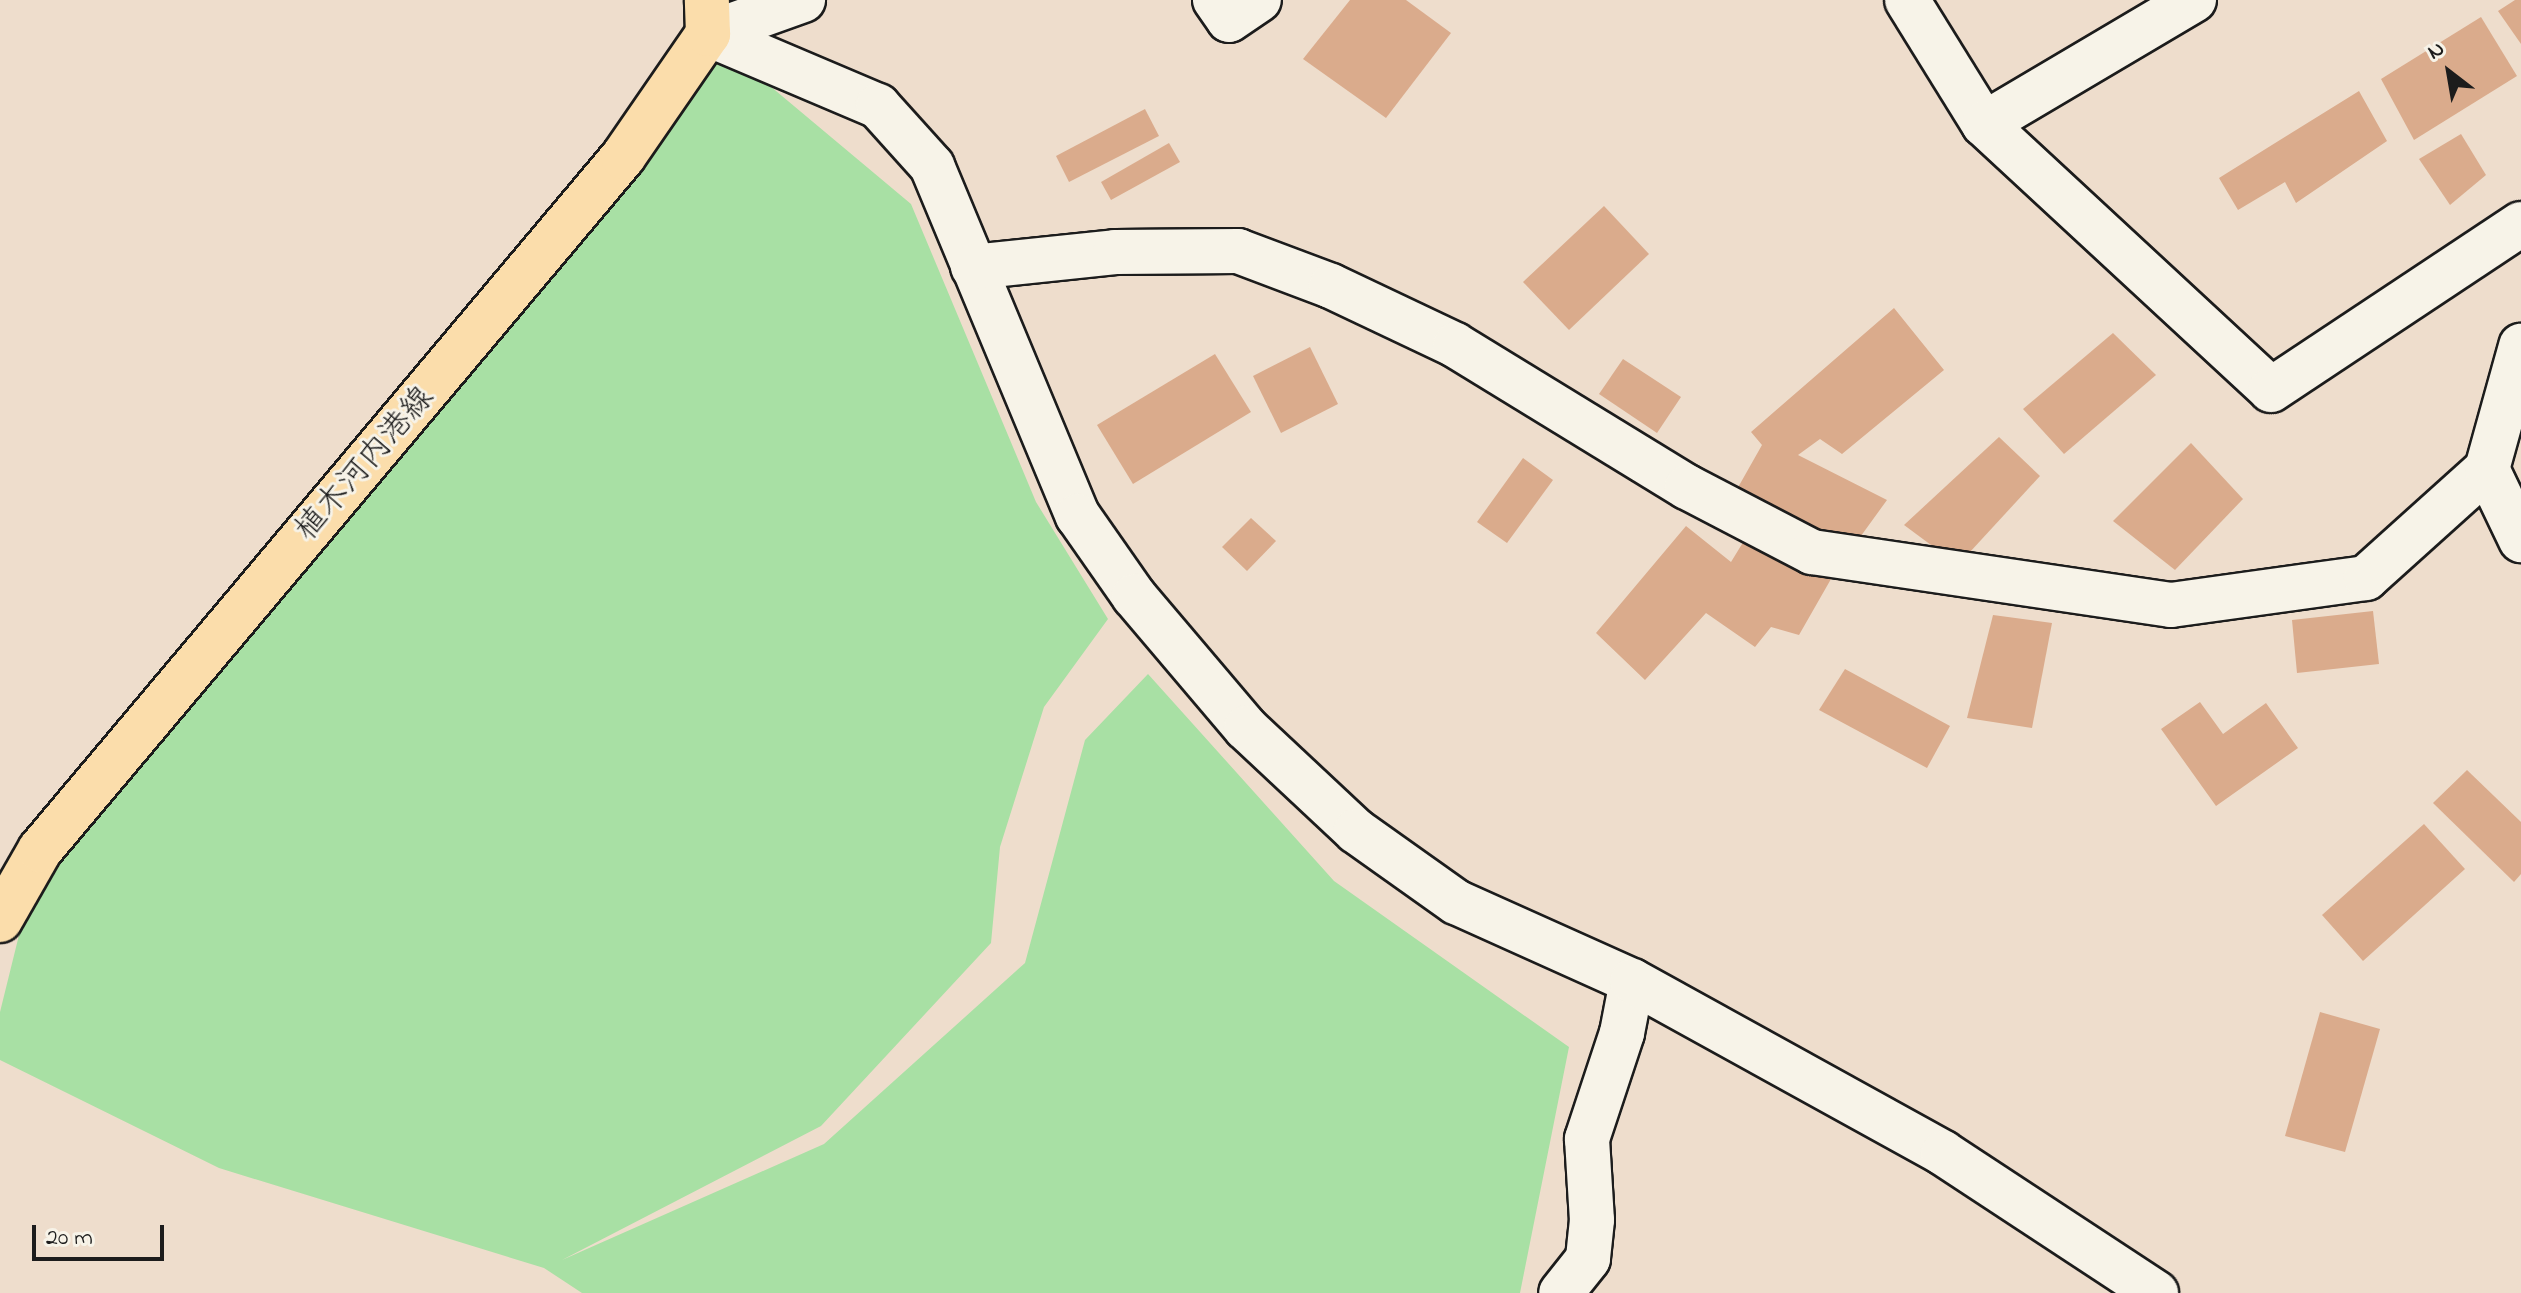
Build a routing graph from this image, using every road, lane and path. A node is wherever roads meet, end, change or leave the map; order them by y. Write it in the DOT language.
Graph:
graph roads {
  1 [pos="803,0"];
  2 [pos="1215,0"];
  3 [pos="1259,0"];
  4 [pos="1907,0"];
  5 [pos="2194,0"];
  6 [pos="708,17"];
  7 [pos="1984,124"];
  8 [pos="2521,224"];
  9 [pos="973,267"];
  10 [pos="2521,346"];
  11 [pos="2487,469"];
  12 [pos="2521,540"];
  13 [pos="0,920"];
  14 [pos="1632,981"];
  15 [pos="1561,1293"];
  16 [pos="2156,1293"];
  1 -- 6 [label="street"];
  2 -- 3 [label="street"];
  4 -- 7 [label="street"];
  5 -- 7 [label="street"];
  6 -- 9 [label="street"];
  6 -- 13 [label="main road, 植木河内港線"];
  7 -- 8 [label="street"];
  9 -- 11 [label="street"];
  9 -- 14 [label="street"];
  10 -- 11 [label="street"];
  11 -- 12 [label="street"];
  14 -- 15 [label="street"];
  14 -- 16 [label="street"];
}
